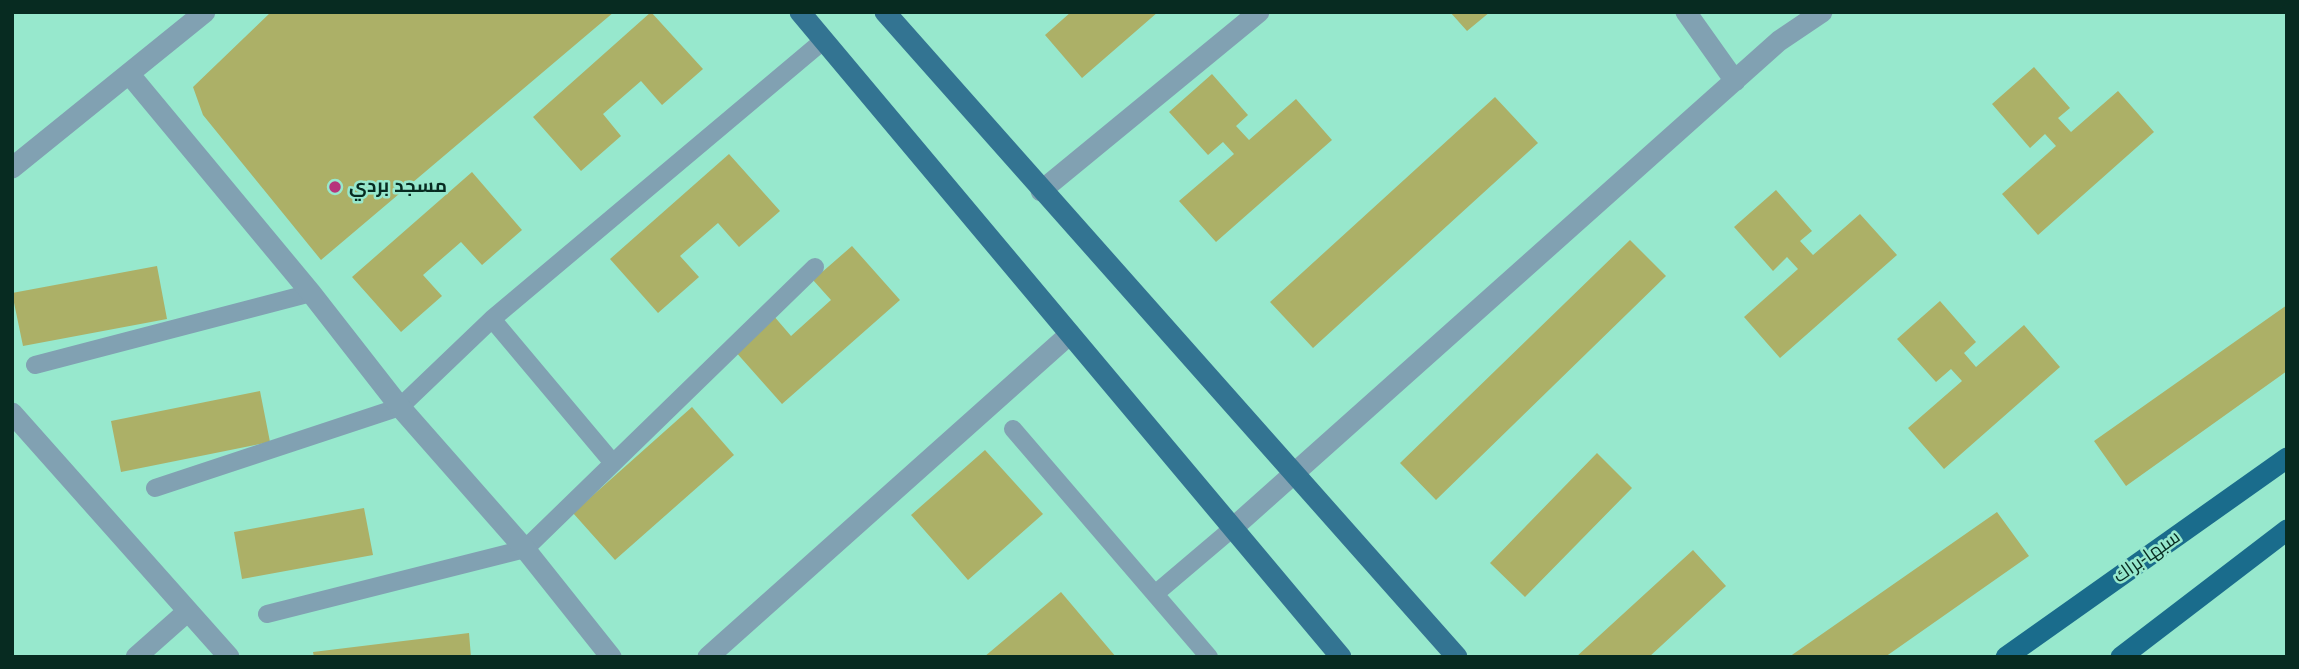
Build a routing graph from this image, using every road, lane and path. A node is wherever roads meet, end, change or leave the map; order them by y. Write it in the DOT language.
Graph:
graph roads {
  1 [pos="205,12"];
  2 [pos="800,12"];
  3 [pos="885,12"];
  4 [pos="1259,12"];
  5 [pos="1686,12"];
  6 [pos="1822,12"];
  7 [pos="824,40"];
  8 [pos="130,75"];
  9 [pos="1735,81"];
  10 [pos="12,168"];
  11 [pos="1041,191"];
  12 [pos="815,267"];
  13 [pos="311,293"];
  14 [pos="492,319"];
  15 [pos="1070,334"];
  16 [pos="35,365"];
  17 [pos="400,407"];
  18 [pos="12,414"];
  19 [pos="1013,429"];
  20 [pos="2287,458"];
  21 [pos="613,463"];
  22 [pos="1292,474"];
  23 [pos="155,488"];
  24 [pos="1234,527"];
  25 [pos="2287,530"];
  26 [pos="525,549"];
  27 [pos="1154,594"];
  28 [pos="188,611"];
  29 [pos="267,614"];
  30 [pos="136,657"];
  31 [pos="229,657"];
  32 [pos="611,657"];
  33 [pos="708,657"];
  34 [pos="1209,657"];
  35 [pos="1341,657"];
  36 [pos="1457,657"];
  37 [pos="2006,657"];
  38 [pos="2121,657"];
  1 -- 8 [label="street"];
  2 -- 7 [label="main road"];
  3 -- 11 [label="main road"];
  4 -- 11 [label="street"];
  5 -- 9 [label="street"];
  6 -- 9 [label="street"];
  7 -- 14 [label="lane"];
  7 -- 15 [label="main road"];
  8 -- 10 [label="street"];
  8 -- 13 [label="street"];
  9 -- 22 [label="street"];
  11 -- 22 [label="main road"];
  12 -- 21 [label="lane"];
  13 -- 16 [label="lane"];
  13 -- 17 [label="street"];
  14 -- 17 [label="lane"];
  14 -- 21 [label="lane"];
  15 -- 24 [label="main road"];
  15 -- 33 [label="street"];
  17 -- 23 [label="lane"];
  17 -- 26 [label="street"];
  18 -- 28 [label="street"];
  19 -- 27 [label="lane"];
  20 -- 37 [label="highway, سبها-براك"];
  21 -- 26 [label="lane"];
  22 -- 24 [label="street"];
  22 -- 36 [label="main road"];
  24 -- 27 [label="lane"];
  24 -- 35 [label="main road"];
  25 -- 38 [label="highway"];
  26 -- 29 [label="lane"];
  26 -- 32 [label="street"];
  27 -- 34 [label="lane"];
  28 -- 30 [label="street"];
  28 -- 31 [label="street"];
}
